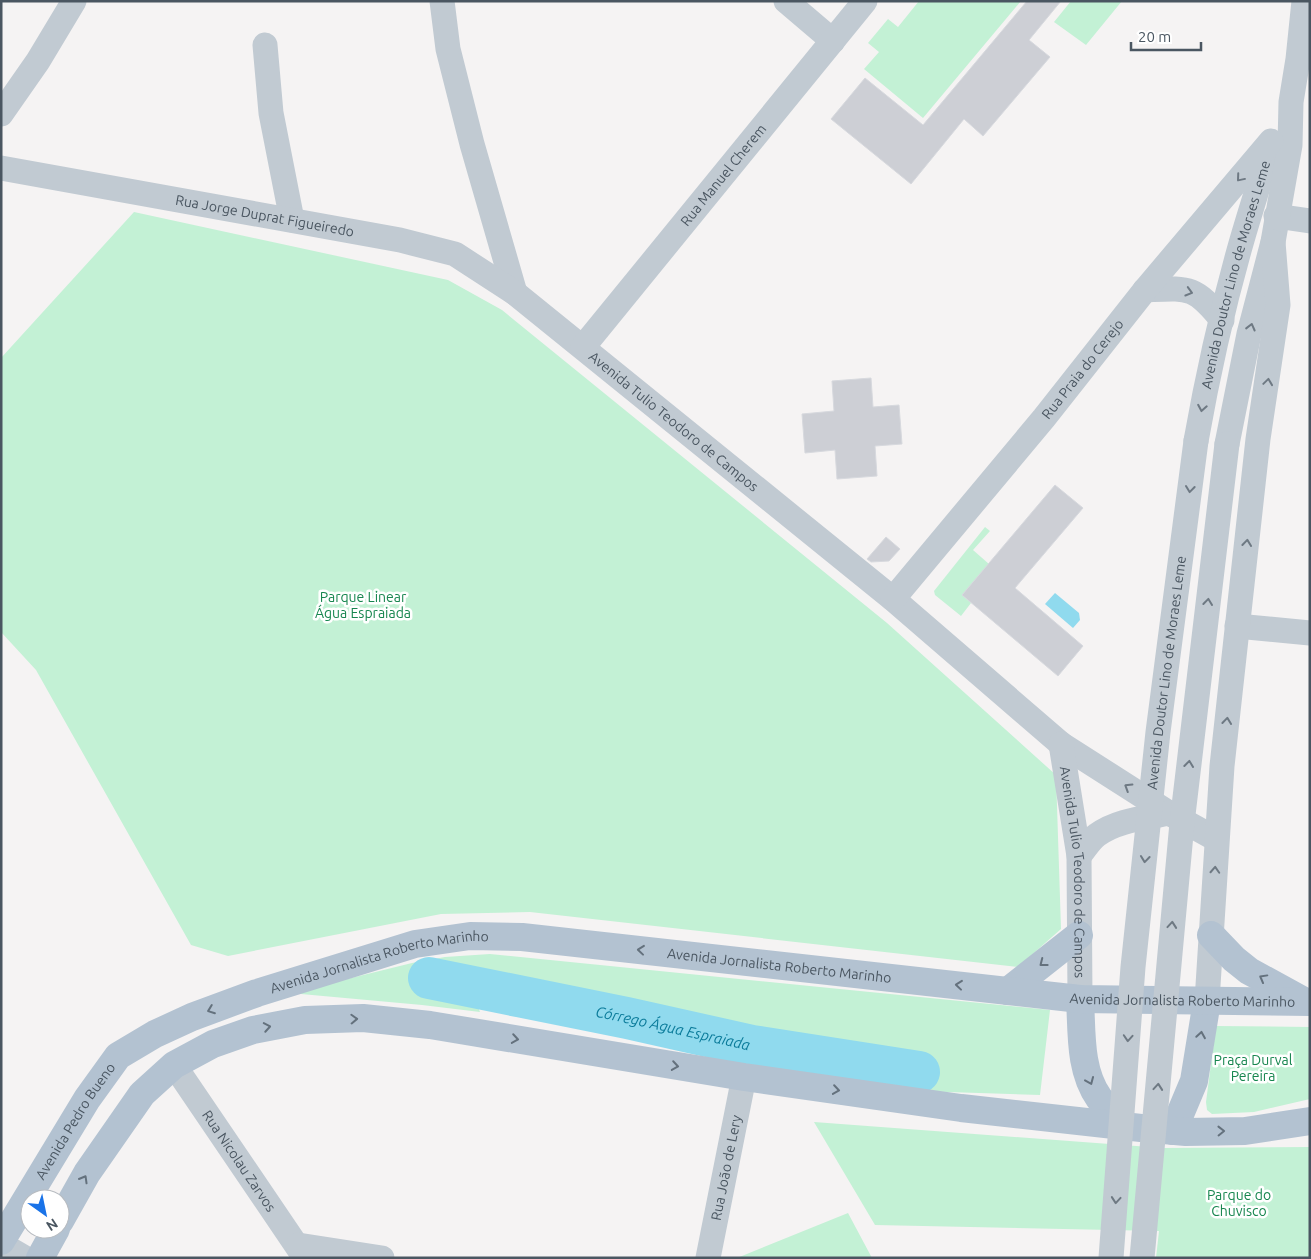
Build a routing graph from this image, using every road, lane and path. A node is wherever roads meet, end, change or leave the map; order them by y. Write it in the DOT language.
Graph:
graph roads {
  1 [pos="74,1"];
  2 [pos="442,1"];
  3 [pos="786,1"];
  4 [pos="865,1"];
  5 [pos="1304,1"];
  6 [pos="833,40"];
  7 [pos="266,44"];
  8 [pos="1291,102"];
  9 [pos="1,114"];
  10 [pos="1271,140"];
  11 [pos="1,168"];
  12 [pos="1276,216"];
  13 [pos="292,220"];
  14 [pos="1310,221"];
  15 [pos="1273,242"];
  16 [pos="1145,290"];
  17 [pos="515,292"];
  18 [pos="1222,320"];
  19 [pos="583,347"];
  20 [pos="893,599"];
  21 [pos="1237,626"];
  22 [pos="1310,633"];
  23 [pos="1061,744"];
  24 [pos="1169,813"];
  25 [pos="1216,840"];
  26 [pos="1080,856"];
  27 [pos="1079,935"];
  28 [pos="1211,935"];
  29 [pos="1008,991"];
  30 [pos="257,993"];
  31 [pos="1080,999"];
  32 [pos="1207,1001"];
  33 [pos="1308,1002"];
  34 [pos="174,1066"];
  35 [pos="744,1077"];
  36 [pos="1310,1121"];
  37 [pos="1126,1127"];
  38 [pos="1173,1131"];
  39 [pos="70,1203"];
  40 [pos="50,1239"];
  41 [pos="1,1243"];
  42 [pos="302,1251"];
  43 [pos="25,1258"];
  44 [pos="40,1258"];
  45 [pos="382,1258"];
  46 [pos="708,1258"];
  47 [pos="1111,1258"];
  48 [pos="1142,1258"];
  1 -- 9 [label="street"];
  2 -- 17 [label="street"];
  3 -- 6 [label="street"];
  4 -- 6 [label="street, Rua Manuel Cherem"];
  5 -- 8 [label="street, Avenida Doutor Lino de Moraes Leme"];
  6 -- 19 [label="street, Rua Manuel Cherem"];
  7 -- 13 [label="street"];
  8 -- 10 [label="street, Avenida Doutor Lino de Moraes Leme"];
  8 -- 12 [label="street, Avenida Doutor Lino de Moraes Leme"];
  10 -- 16 [label="street, Rua Praia do Cerejo, one-way"];
  10 -- 18 [label="street, Avenida Doutor Lino de Moraes Leme"];
  11 -- 13 [label="street, Rua Jorge Duprat Figueiredo"];
  12 -- 14 [label="street"];
  12 -- 15 [label="street, Avenida Doutor Lino de Moraes Leme"];
  13 -- 17 [label="street, Rua Jorge Duprat Figueiredo"];
  21 -- 15 [label="street, Avenida Doutor Lino de Moraes Leme, one-way"];
  48 -- 15 [label="street, Avenida Doutor Lino de Moraes Leme, one-way, bridge"];
  16 -- 18 [label="street, one-way"];
  16 -- 20 [label="street, Rua Praia do Cerejo"];
  17 -- 19 [label="street, Avenida Tulio Teodoro de Campos"];
  18 -- 47 [label="street, Avenida Doutor Lino de Moraes Leme, one-way, bridge"];
  19 -- 20 [label="street, Avenida Tulio Teodoro de Campos"];
  20 -- 23 [label="street, Avenida Tulio Teodoro de Campos"];
  21 -- 22 [label="street"];
  25 -- 21 [label="street, Avenida Doutor Lino de Moraes Leme, one-way"];
  24 -- 23 [label="street, Avenida Tulio Teodoro de Campos, one-way"];
  23 -- 26 [label="street, Avenida Tulio Teodoro de Campos"];
  24 -- 25 [label="street, Avenida Tulio Teodoro de Campos"];
  24 -- 26 [label="street"];
  28 -- 25 [label="street, Avenida Doutor Lino de Moraes Leme, one-way"];
  26 -- 27 [label="street, Avenida Tulio Teodoro de Campos"];
  27 -- 29 [label="main road, one-way"];
  27 -- 31 [label="street, Avenida Tulio Teodoro de Campos"];
  28 -- 32 [label="street, Avenida Doutor Lino de Moraes Leme"];
  33 -- 28 [label="main road, one-way"];
  29 -- 30 [label="main road, Avenida Jornalista Roberto Marinho, one-way"];
  29 -- 31 [label="main road, Avenida Jornalista Roberto Marinho"];
  30 -- 41 [label="main road, Avenida Pedro Bueno, one-way"];
  31 -- 32 [label="main road, Avenida Jornalista Roberto Marinho"];
  31 -- 37 [label="main road, one-way"];
  32 -- 33 [label="main road, Avenida Jornalista Roberto Marinho"];
  38 -- 32 [label="main road, one-way"];
  34 -- 35 [label="main road, one-way"];
  39 -- 34 [label="main road, one-way"];
  34 -- 42 [label="street, Rua Nicolau Zarvos"];
  35 -- 37 [label="main road, one-way"];
  35 -- 46 [label="street, Rua João de Lery"];
  38 -- 36 [label="main road, one-way"];
  37 -- 38 [label="main road"];
  40 -- 44 [label="main road"];
  41 -- 43 [label="street"];
  42 -- 45 [label="street"];
}
